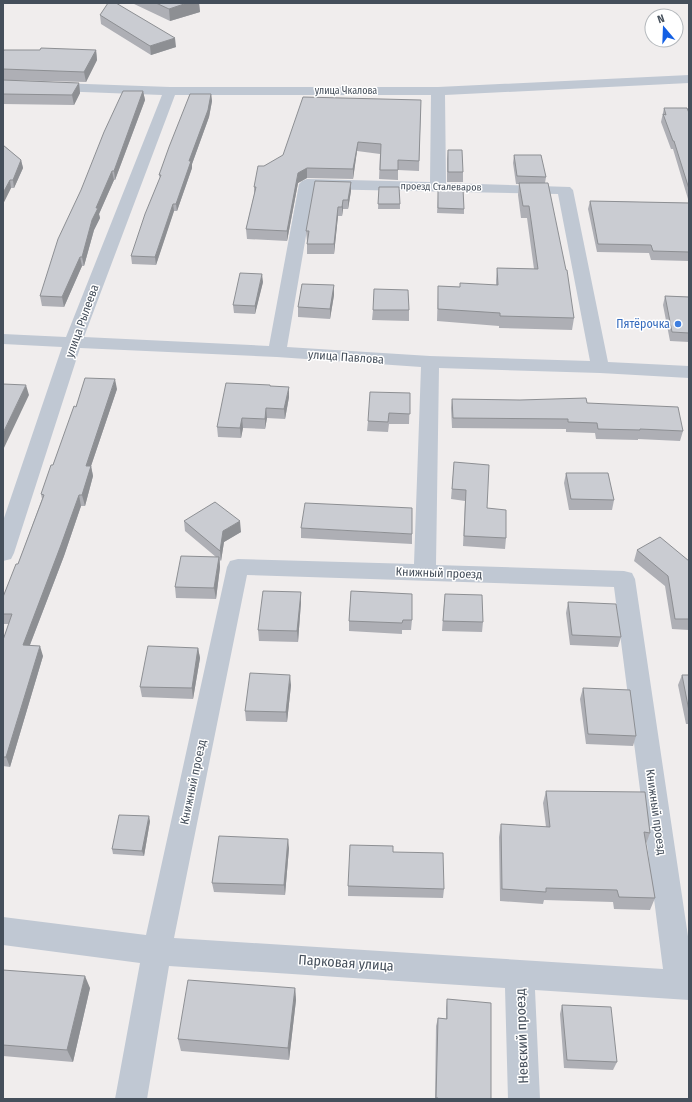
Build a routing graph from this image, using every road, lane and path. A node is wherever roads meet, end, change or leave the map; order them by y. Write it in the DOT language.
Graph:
graph roads {
  1 [pos="689,79"];
  2 [pos="3,85"];
  3 [pos="170,91"];
  4 [pos="438,91"];
  5 [pos="438,187"];
  6 [pos="3,340"];
  7 [pos="73,342"];
  8 [pos="277,352"];
  9 [pos="430,362"];
  10 [pos="600,367"];
  11 [pos="689,372"];
  12 [pos="3,553"];
  13 [pos="425,573"];
  14 [pos="3,931"];
  15 [pos="158,952"];
  16 [pos="519,974"];
  17 [pos="684,984"];
  18 [pos="131,1099"];
  19 [pos="524,1099"];
  1 -- 4 [label="street, улица Чкалова"];
  2 -- 3 [label="street, улица Чкалова"];
  3 -- 4 [label="street, улица Чкалова"];
  3 -- 7 [label="street, улица Рылеева"];
  4 -- 5 [label="street"];
  5 -- 8 [label="street, проезд Сталеваров"];
  5 -- 10 [label="street, проезд Сталеваров"];
  6 -- 7 [label="street, улица Павлова"];
  7 -- 8 [label="street, улица Павлова"];
  7 -- 12 [label="street, улица Рылеева"];
  8 -- 9 [label="street, улица Павлова"];
  9 -- 10 [label="street, улица Павлова"];
  9 -- 13 [label="street"];
  10 -- 11 [label="street, улица Павлова"];
  13 -- 15 [label="street, Книжный проезд"];
  13 -- 17 [label="street, Книжный проезд"];
  14 -- 15 [label="street, Парковая улица"];
  15 -- 16 [label="street, Парковая улица"];
  15 -- 18 [label="street"];
  16 -- 17 [label="street, Парковая улица"];
  16 -- 19 [label="street, Невский проезд"];
}
